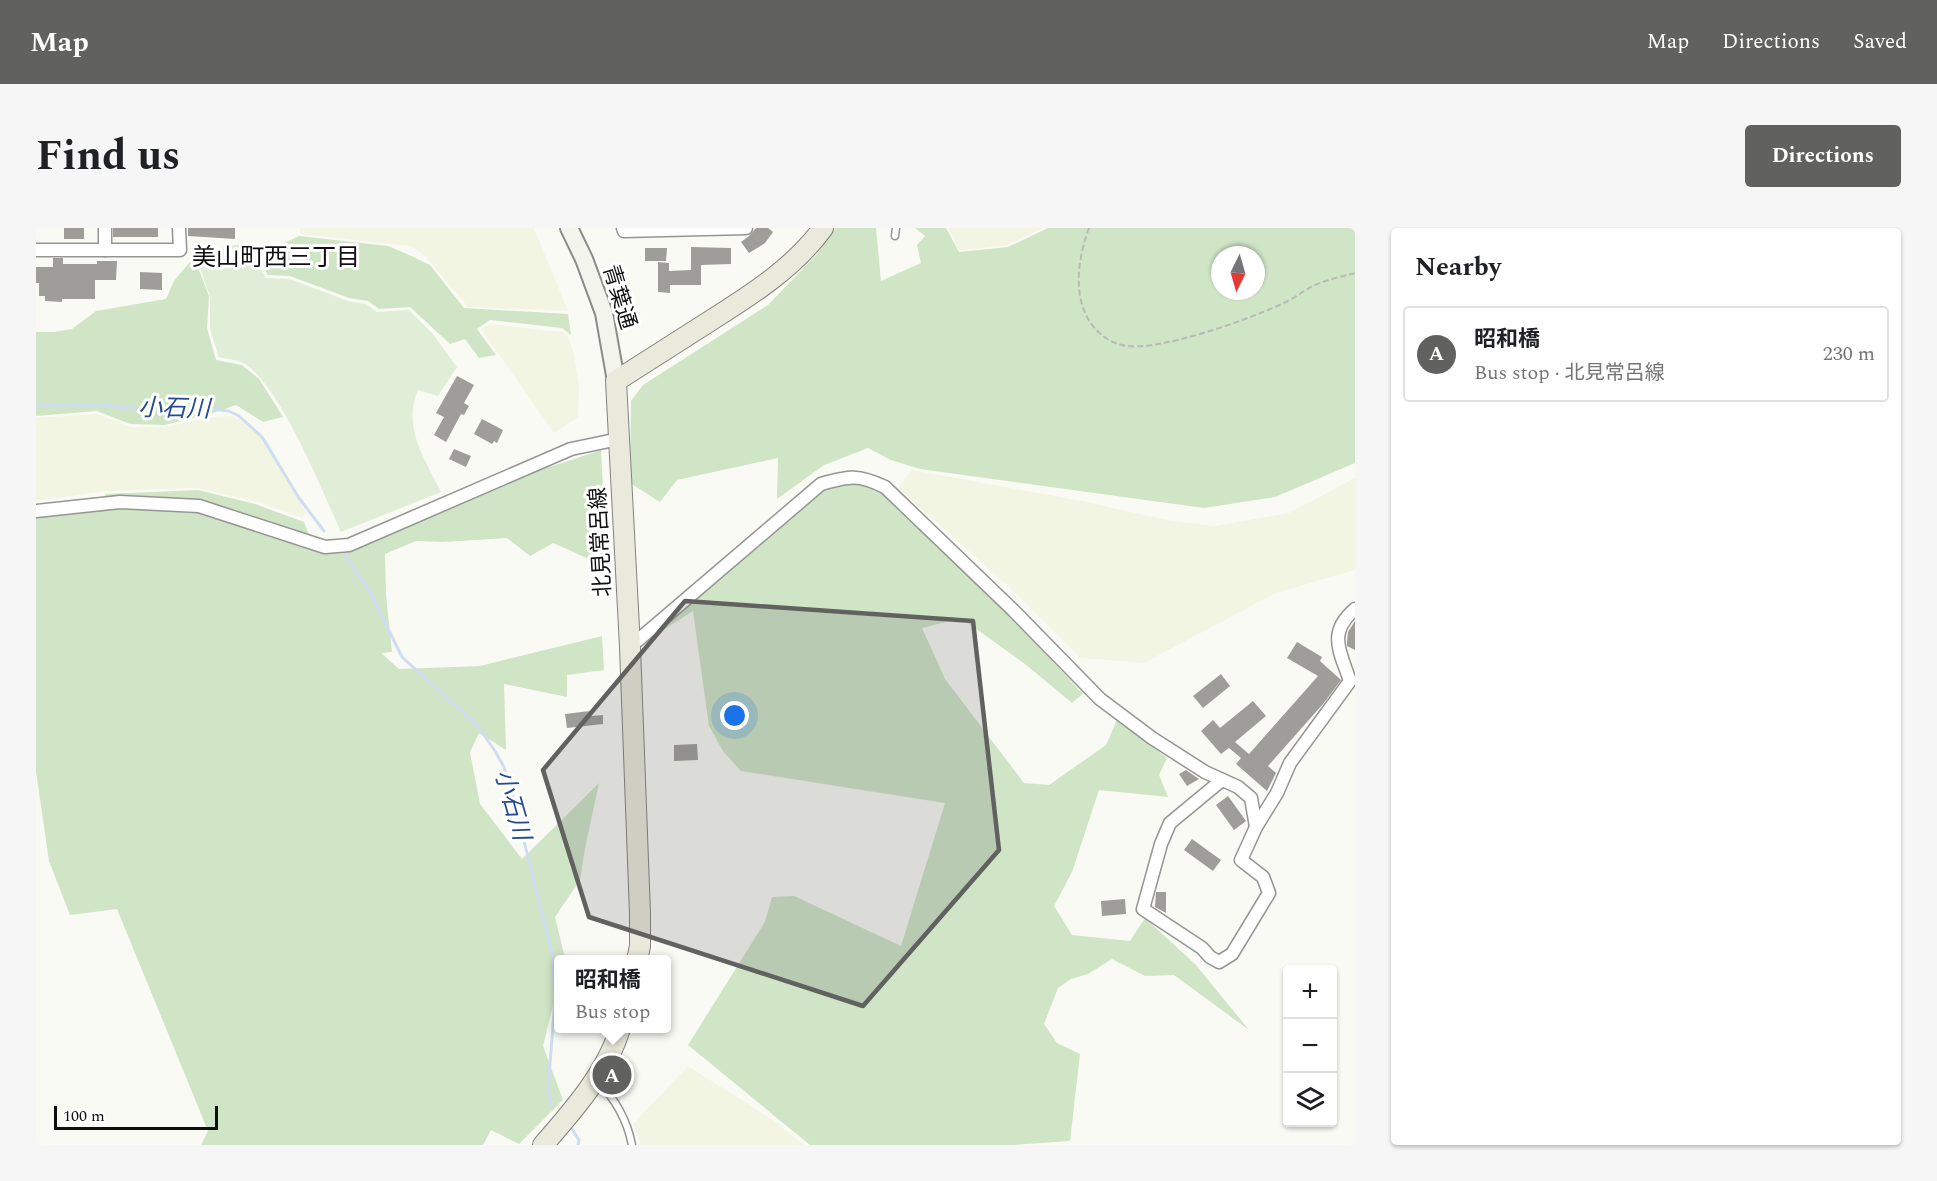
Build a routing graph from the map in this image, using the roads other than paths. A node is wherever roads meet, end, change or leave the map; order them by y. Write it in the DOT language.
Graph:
graph roads {
  1 [pos="105,228"];
  2 [pos="179,228"];
  3 [pos="569,228"];
  4 [pos="623,228"];
  5 [pos="746,228"];
  6 [pos="823,228"];
  7 [pos="896,228"];
  8 [pos="895,236"];
  9 [pos="36,250"];
  10 [pos="105,250"];
  11 [pos="616,381"];
  12 [pos="619,439"];
  13 [pos="36,512"];
  14 [pos="1355,609"];
  15 [pos="630,647"];
  16 [pos="1222,780"];
  17 [pos="1257,827"];
  18 [pos="638,955"];
  19 [pos="619,1033"];
  20 [pos="596,1077"];
  21 [pos="543,1145"];
  22 [pos="632,1145"];
  1 -- 10 [label="street"];
  2 -- 10 [label="street"];
  3 -- 11 [label="street, 青葉通"];
  4 -- 5 [label="street"];
  6 -- 11 [label="main road"];
  7 -- 8 [label="lane"];
  9 -- 10 [label="street"];
  11 -- 12 [label="main road, 北見常呂線"];
  12 -- 13 [label="street"];
  12 -- 15 [label="main road, 北見常呂線"];
  14 -- 17 [label="street"];
  15 -- 16 [label="street"];
  15 -- 18 [label="main road, 北見常呂線"];
  16 -- 17 [label="street"];
  16 -- 17 [label="street"];
  19 -- 20 [label="main road"];
  20 -- 21 [label="main road"];
  20 -- 22 [label="lane"];
}
